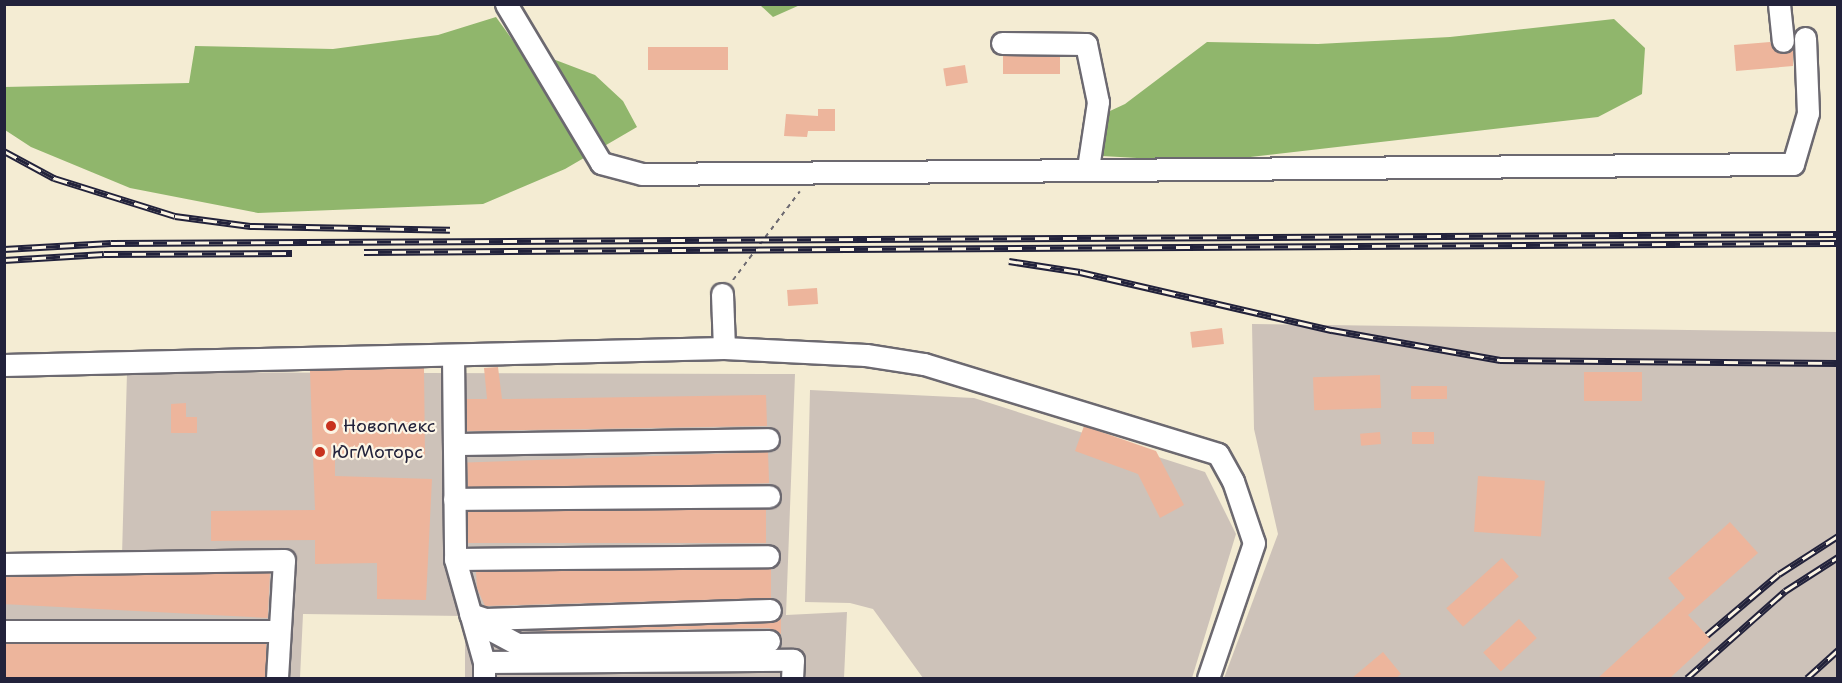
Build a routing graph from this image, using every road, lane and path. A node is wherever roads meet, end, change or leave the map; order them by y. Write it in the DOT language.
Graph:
graph roads {
  1 [pos="506,4"];
  2 [pos="1779,4"];
  3 [pos="1805,38"];
  4 [pos="1783,41"];
  5 [pos="1002,43"];
  6 [pos="1088,168"];
  7 [pos="807,172"];
  8 [pos="722,294"];
  9 [pos="724,348"];
  10 [pos="453,355"];
  11 [pos="4,365"];
  12 [pos="768,439"];
  13 [pos="454,444"];
  14 [pos="769,496"];
  15 [pos="454,499"];
  16 [pos="768,556"];
  17 [pos="455,559"];
  18 [pos="4,564"];
  19 [pos="770,610"];
  20 [pos="478,617"];
  21 [pos="4,631"];
  22 [pos="279,631"];
  23 [pos="769,641"];
  24 [pos="484,670"];
  25 [pos="277,678"];
  26 [pos="792,678"];
  27 [pos="1208,678"];
  1 -- 7 [label="street"];
  2 -- 4 [label="street"];
  3 -- 6 [label="street"];
  5 -- 6 [label="street"];
  6 -- 7 [label="street"];
  7 -- 8 [label="path"];
  8 -- 9 [label="street"];
  9 -- 10 [label="street"];
  9 -- 27 [label="street"];
  10 -- 11 [label="street"];
  10 -- 13 [label="street"];
  12 -- 13 [label="street"];
  13 -- 15 [label="street"];
  14 -- 15 [label="street"];
  15 -- 17 [label="street"];
  16 -- 17 [label="street"];
  17 -- 20 [label="street"];
  18 -- 22 [label="street"];
  19 -- 20 [label="street"];
  20 -- 23 [label="street"];
  20 -- 24 [label="street"];
  21 -- 22 [label="street"];
  22 -- 25 [label="street"];
  24 -- 26 [label="street"];
}
